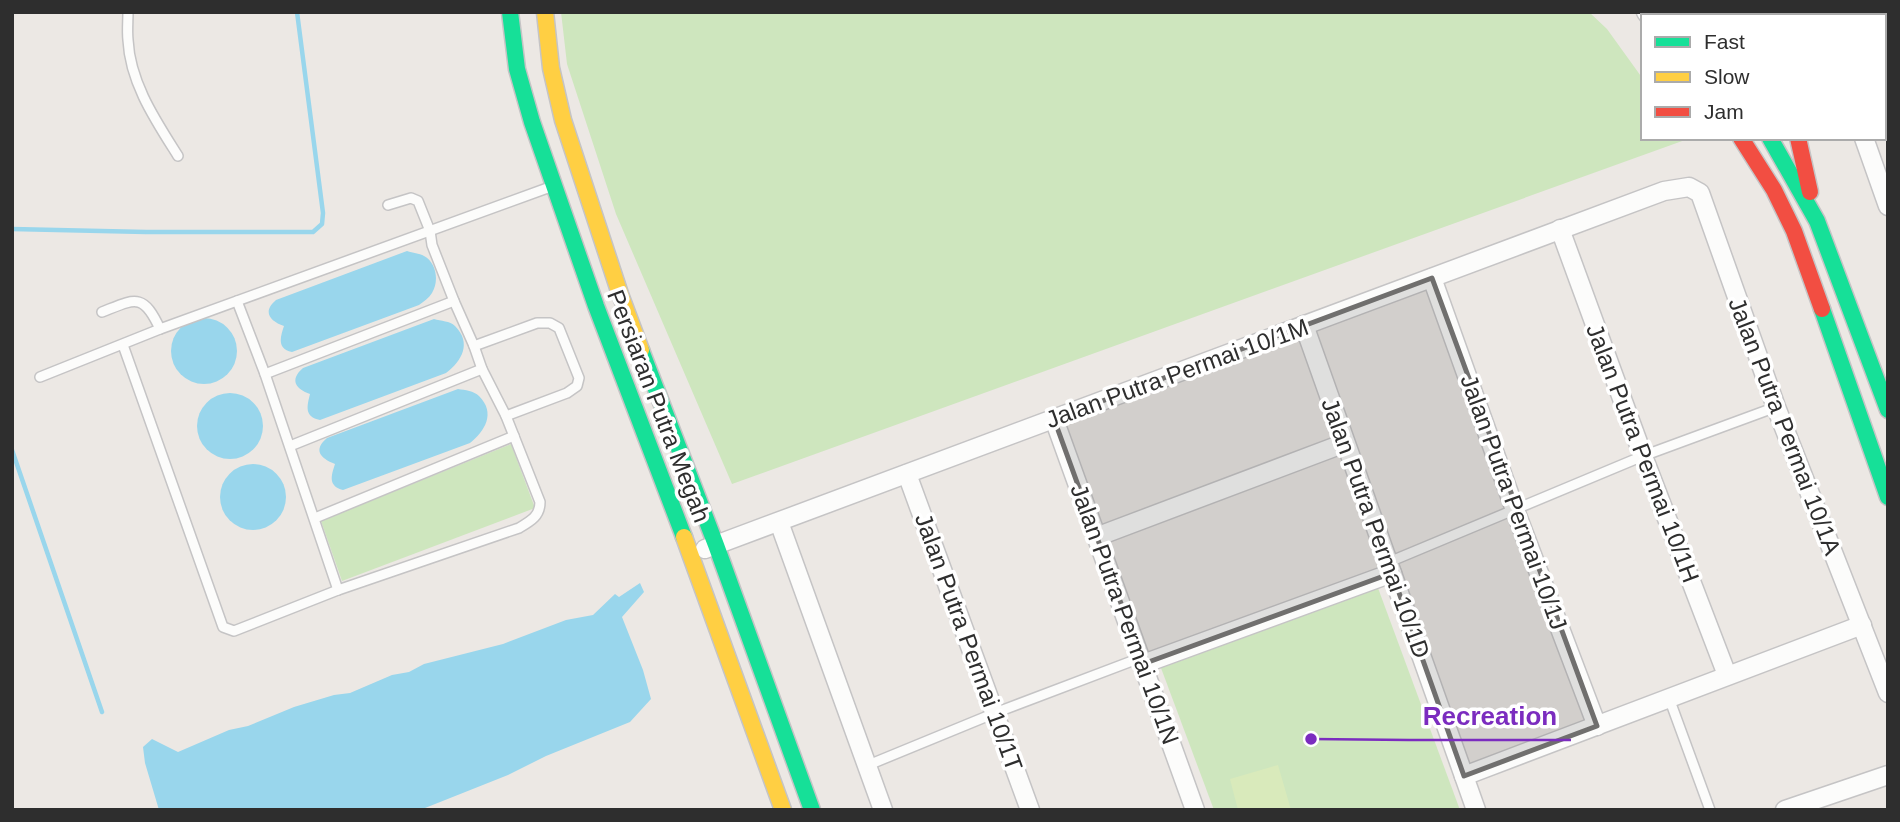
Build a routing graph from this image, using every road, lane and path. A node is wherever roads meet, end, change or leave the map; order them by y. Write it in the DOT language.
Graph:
graph roads {
  1 [pos="128,12"];
  2 [pos="510,12"];
  3 [pos="545,12"];
  4 [pos="1742,140"];
  5 [pos="1771,140"];
  6 [pos="1798,140"];
  7 [pos="1865,140"];
  8 [pos="178,156"];
  9 [pos="555,185"];
  10 [pos="1664,191"];
  11 [pos="388,205"];
  12 [pos="1888,206"];
  13 [pos="1818,221"];
  14 [pos="1560,229"];
  15 [pos="430,231"];
  16 [pos="1432,278"];
  17 [pos="237,300"];
  18 [pos="454,301"];
  19 [pos="102,312"];
  20 [pos="1304,326"];
  21 [pos="160,329"];
  22 [pos="123,345"];
  23 [pos="474,346"];
  24 [pos="482,369"];
  25 [pos="265,374"];
  26 [pos="40,377"];
  27 [pos="1776,407"];
  28 [pos="1888,410"];
  29 [pos="506,416"];
  30 [pos="1054,419"];
  31 [pos="514,436"];
  32 [pos="1346,443"];
  33 [pos="290,446"];
  34 [pos="1643,456"];
  35 [pos="907,474"];
  36 [pos="1888,497"];
  37 [pos="1515,510"];
  38 [pos="315,518"];
  39 [pos="779,522"];
  40 [pos="1097,537"];
  41 [pos="716,545"];
  42 [pos="691,555"];
  43 [pos="1390,568"];
  44 [pos="338,590"];
  45 [pos="1862,625"];
  46 [pos="1141,661"];
  47 [pos="1727,675"];
  48 [pos="1888,693"];
  49 [pos="1669,698"];
  50 [pos="995,713"];
  51 [pos="1597,726"];
  52 [pos="866,766"];
  53 [pos="1888,775"];
  54 [pos="1464,776"];
  55 [pos="777,802"];
  56 [pos="812,810"];
  57 [pos="883,810"];
  58 [pos="1030,810"];
  59 [pos="1195,810"];
  60 [pos="1476,810"];
  61 [pos="1710,810"];
  62 [pos="1785,810"];
  1 -- 8 [label="lane"];
  2 -- 9 [label="street, Persiaran Putra Megah"];
  3 -- 41 [label="street, Persiaran Putra Megah"];
  4 -- 36 [label="street"];
  5 -- 13 [label="street"];
  6 -- 13 [label="street"];
  7 -- 12 [label="street"];
  9 -- 15 [label="lane"];
  9 -- 42 [label="street, Persiaran Putra Megah"];
  10 -- 14 [label="street, Jalan Putra Permai 10/1M"];
  10 -- 27 [label="street, Jalan Putra Permai 10/1A"];
  11 -- 15 [label="lane"];
  13 -- 28 [label="street"];
  14 -- 16 [label="street, Jalan Putra Permai 10/1M"];
  14 -- 34 [label="street, Jalan Putra Permai 10/1H"];
  15 -- 17 [label="lane"];
  15 -- 18 [label="lane"];
  16 -- 20 [label="street, Jalan Putra Permai 10/1M"];
  16 -- 37 [label="street, Jalan Putra Permai 10/1J"];
  17 -- 21 [label="lane"];
  17 -- 25 [label="lane"];
  18 -- 23 [label="lane"];
  18 -- 25 [label="lane"];
  19 -- 21 [label="lane"];
  20 -- 30 [label="street, Jalan Putra Permai 10/1M"];
  20 -- 32 [label="street, Jalan Putra Permai 10/1D"];
  21 -- 22 [label="lane"];
  22 -- 26 [label="lane"];
  22 -- 44 [label="lane"];
  23 -- 24 [label="lane"];
  23 -- 29 [label="lane"];
  24 -- 29 [label="lane"];
  24 -- 33 [label="lane"];
  25 -- 33 [label="lane"];
  27 -- 34 [label="lane"];
  27 -- 45 [label="street, Jalan Putra Permai 10/1A"];
  29 -- 31 [label="lane"];
  30 -- 35 [label="street, Jalan Putra Permai 10/1M"];
  30 -- 40 [label="street, Jalan Putra Permai 10/1N"];
  31 -- 38 [label="lane"];
  31 -- 44 [label="lane"];
  32 -- 40 [label="street"];
  32 -- 43 [label="street, Jalan Putra Permai 10/1D"];
  33 -- 38 [label="lane"];
  34 -- 37 [label="lane"];
  34 -- 47 [label="street, Jalan Putra Permai 10/1H"];
  35 -- 39 [label="street, Jalan Putra Permai 10/1M"];
  35 -- 50 [label="street, Jalan Putra Permai 10/1T"];
  37 -- 43 [label="lane"];
  37 -- 51 [label="street, Jalan Putra Permai 10/1J"];
  38 -- 44 [label="lane"];
  39 -- 41 [label="street, Jalan Putra Permai 10/1M"];
  39 -- 52 [label="street"];
  40 -- 46 [label="street, Jalan Putra Permai 10/1N"];
  41 -- 42 [label="street, Jalan Putra Permai 10/1M"];
  41 -- 56 [label="street, Persiaran Putra Megah"];
  42 -- 55 [label="street, Persiaran Putra Megah"];
  43 -- 46 [label="street"];
  43 -- 54 [label="street, Jalan Putra Permai 10/1D"];
  45 -- 47 [label="street"];
  45 -- 48 [label="street, Jalan Putra Permai 10/1A"];
  46 -- 50 [label="lane"];
  46 -- 59 [label="street, Jalan Putra Permai 10/1N"];
  47 -- 49 [label="street"];
  49 -- 51 [label="street"];
  49 -- 61 [label="lane"];
  50 -- 52 [label="lane"];
  50 -- 58 [label="street, Jalan Putra Permai 10/1T"];
  51 -- 54 [label="street"];
  52 -- 57 [label="street"];
  53 -- 62 [label="street"];
  54 -- 60 [label="street, Jalan Putra Permai 10/1D"];
}
